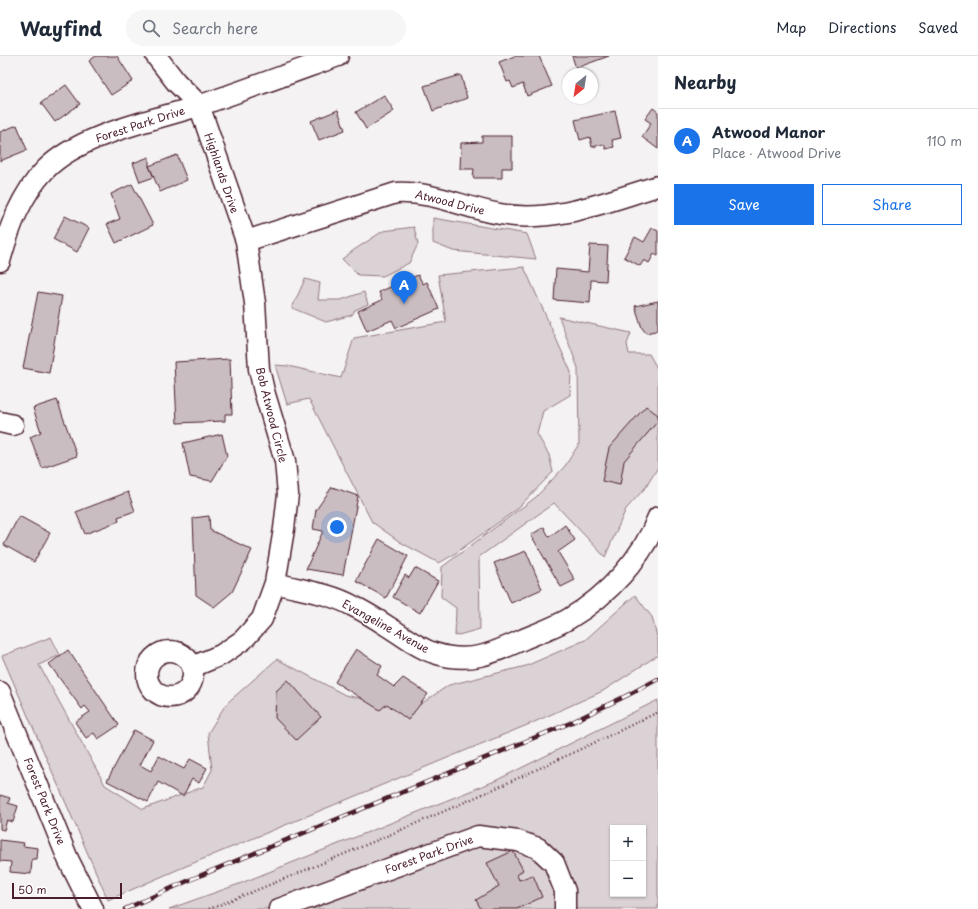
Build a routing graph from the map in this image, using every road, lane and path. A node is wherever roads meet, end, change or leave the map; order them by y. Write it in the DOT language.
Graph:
graph roads {
  1 [pos="156,56"];
  2 [pos="338,56"];
  3 [pos="199,105"];
  4 [pos="658,186"];
  5 [pos="246,241"];
  6 [pos="0,261"];
  7 [pos="658,517"];
  8 [pos="275,583"];
  9 [pos="192,667"];
  10 [pos="0,692"];
  11 [pos="658,712"];
  12 [pos="93,909"];
  13 [pos="209,909"];
  14 [pos="279,909"];
  15 [pos="565,909"];
  1 -- 3 [label="street"];
  2 -- 3 [label="street, Forest Park Drive"];
  3 -- 5 [label="street, Highlands Drive"];
  3 -- 6 [label="street, Forest Park Drive"];
  4 -- 5 [label="street, Atwood Drive"];
  5 -- 8 [label="street, Bob Atwood Circle"];
  7 -- 8 [label="street, Evangeline Avenue"];
  8 -- 9 [label="street, Bob Atwood Circle"];
  10 -- 12 [label="street, Forest Park Drive"];
  11 -- 13 [label="path"];
  14 -- 15 [label="street, Forest Park Drive"];
}
